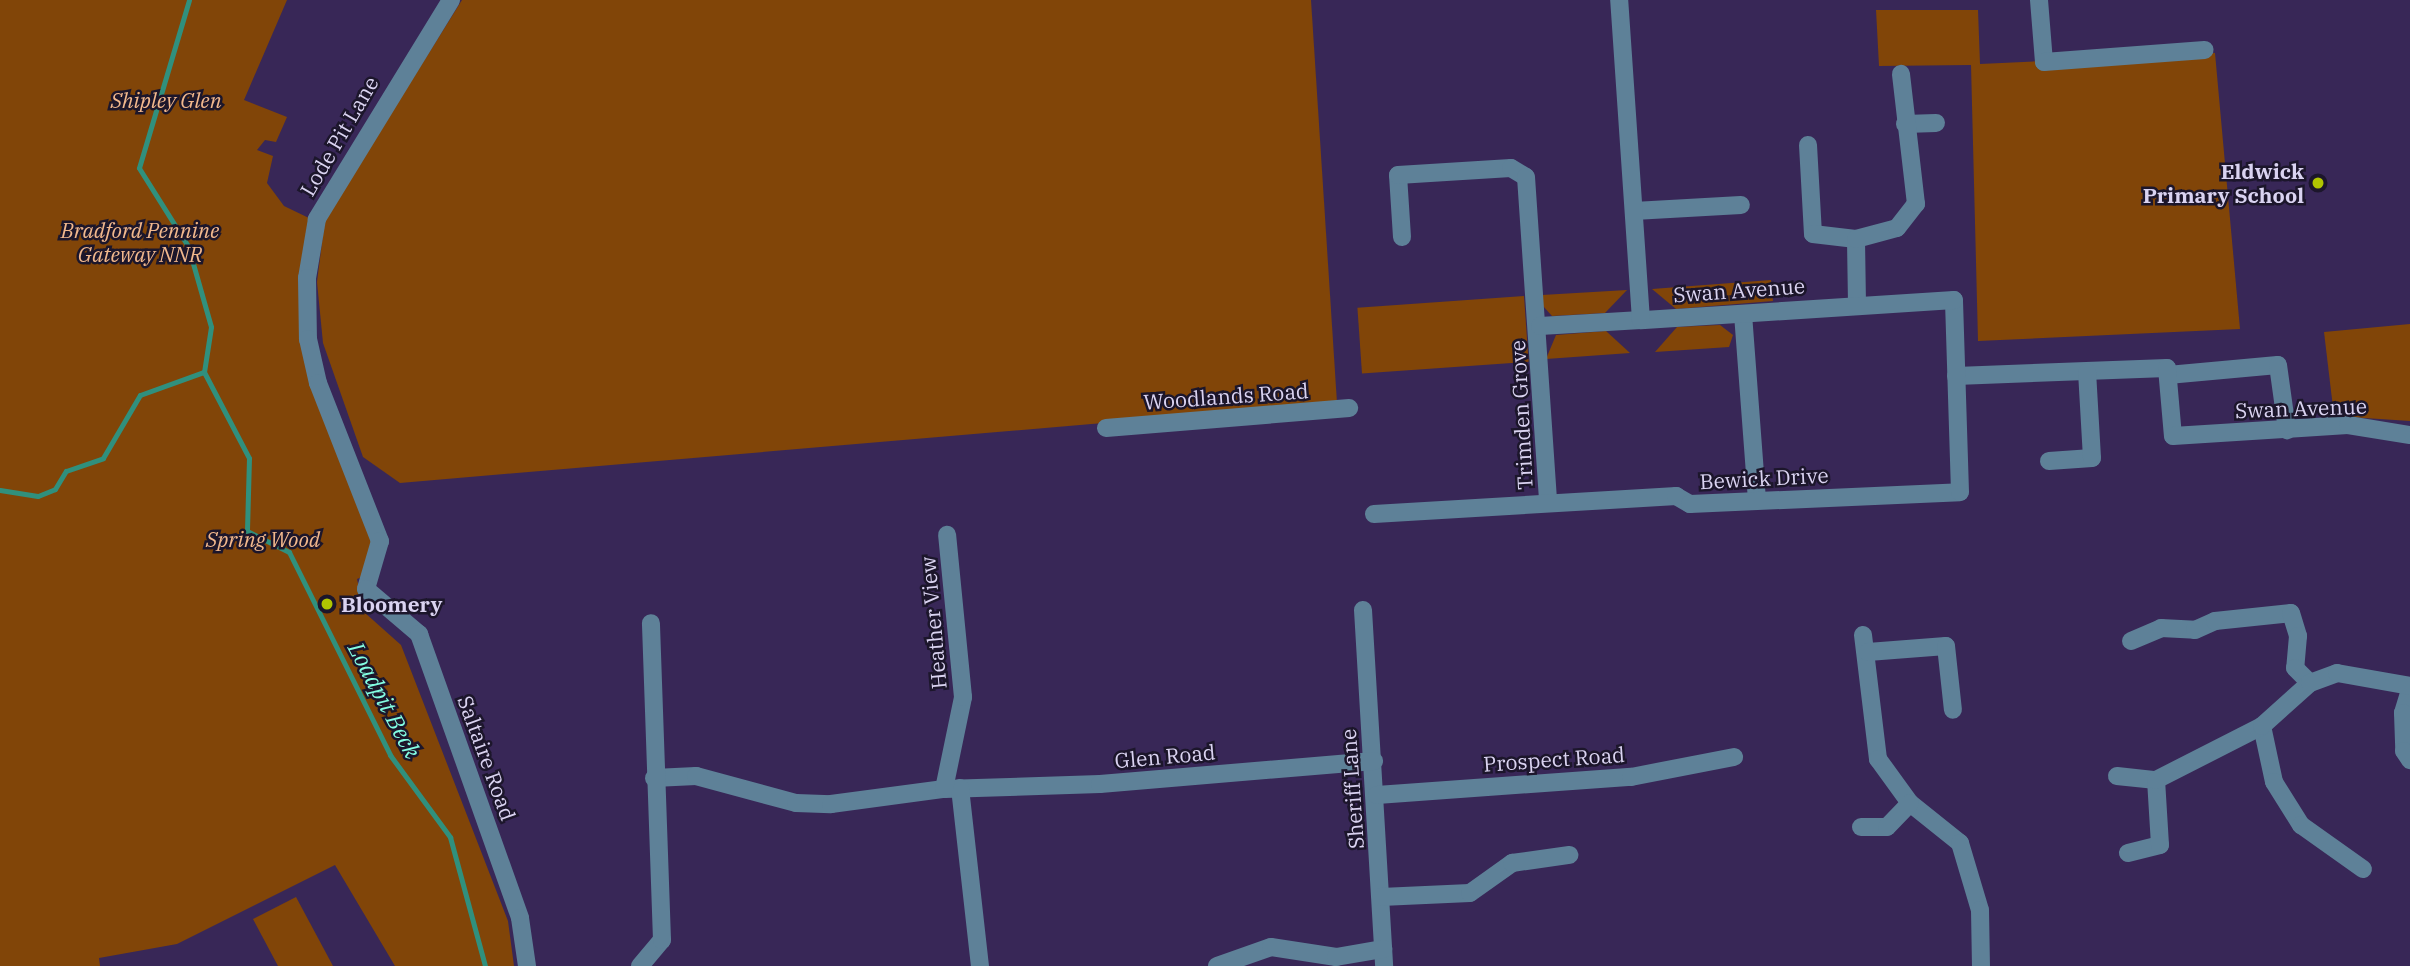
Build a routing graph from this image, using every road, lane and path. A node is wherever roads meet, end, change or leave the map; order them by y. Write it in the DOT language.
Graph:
graph roads {
  1 [pos="451,0"];
  2 [pos="1619,0"];
  3 [pos="2039,0"];
  4 [pos="2205,50"];
  5 [pos="1901,74"];
  6 [pos="1936,123"];
  7 [pos="1905,124"];
  8 [pos="1808,145"];
  9 [pos="1741,205"];
  10 [pos="1634,211"];
  11 [pos="1402,237"];
  12 [pos="1856,239"];
  13 [pos="1857,304"];
  14 [pos="1743,314"];
  15 [pos="1641,320"];
  16 [pos="1539,326"];
  17 [pos="2087,372"];
  18 [pos="2168,375"];
  19 [pos="1956,376"];
  20 [pos="1349,408"];
  21 [pos="1106,428"];
  22 [pos="2287,430"];
  23 [pos="2410,435"];
  24 [pos="2049,461"];
  25 [pos="1757,500"];
  26 [pos="1548,502"];
  27 [pos="1374,513"];
  28 [pos="947,535"];
  29 [pos="366,589"];
  30 [pos="1363,610"];
  31 [pos="651,623"];
  32 [pos="2131,641"];
  33 [pos="2309,683"];
  34 [pos="2410,688"];
  35 [pos="1953,710"];
  36 [pos="2262,726"];
  37 [pos="1734,757"];
  38 [pos="2410,760"];
  39 [pos="1374,761"];
  40 [pos="2117,776"];
  41 [pos="654,778"];
  42 [pos="2156,780"];
  43 [pos="952,789"];
  44 [pos="1377,795"];
  45 [pos="1910,803"];
  46 [pos="1861,827"];
  47 [pos="2127,853"];
  48 [pos="1569,855"];
  49 [pos="2363,869"];
  50 [pos="1381,897"];
  51 [pos="1384,958"];
  52 [pos="527,966"];
  53 [pos="640,966"];
  54 [pos="980,966"];
  55 [pos="1217,966"];
  56 [pos="1981,966"];
  1 -- 29 [label="street, Lode Pit Lane"];
  2 -- 10 [label="street"];
  3 -- 4 [label="street"];
  5 -- 7 [label="street"];
  6 -- 7 [label="street"];
  7 -- 12 [label="street"];
  8 -- 12 [label="street"];
  9 -- 10 [label="street"];
  10 -- 15 [label="street"];
  11 -- 16 [label="street, Trimden Grove"];
  12 -- 13 [label="street"];
  13 -- 14 [label="street, Swan Avenue"];
  13 -- 19 [label="street, Swan Avenue"];
  14 -- 15 [label="street, Swan Avenue"];
  14 -- 25 [label="street"];
  15 -- 16 [label="street, Swan Avenue"];
  16 -- 26 [label="street, Trimden Grove"];
  17 -- 18 [label="street"];
  17 -- 19 [label="street"];
  17 -- 24 [label="street"];
  18 -- 22 [label="street, Swan Avenue"];
  18 -- 22 [label="street"];
  19 -- 25 [label="street, Bewick Drive"];
  20 -- 21 [label="street, Woodlands Road"];
  22 -- 23 [label="street, Swan Avenue"];
  25 -- 26 [label="street, Bewick Drive"];
  26 -- 27 [label="street, Bewick Drive"];
  28 -- 43 [label="street, Heather View"];
  29 -- 52 [label="street, Saltaire Road"];
  30 -- 39 [label="street, Sheriff Lane"];
  31 -- 41 [label="street"];
  32 -- 33 [label="street"];
  33 -- 34 [label="street"];
  33 -- 36 [label="street"];
  34 -- 38 [label="street"];
  35 -- 45 [label="street"];
  36 -- 42 [label="street"];
  36 -- 49 [label="street"];
  37 -- 44 [label="street, Prospect Road"];
  39 -- 43 [label="street, Glen Road"];
  39 -- 44 [label="street, Sheriff Lane"];
  40 -- 42 [label="street"];
  41 -- 43 [label="street, Glen Road"];
  41 -- 53 [label="street"];
  42 -- 47 [label="street"];
  43 -- 54 [label="street"];
  44 -- 50 [label="street, Sheriff Lane"];
  45 -- 46 [label="street"];
  45 -- 56 [label="street"];
  48 -- 50 [label="street"];
  50 -- 51 [label="street, Sheriff Lane"];
  51 -- 55 [label="street"];
}
